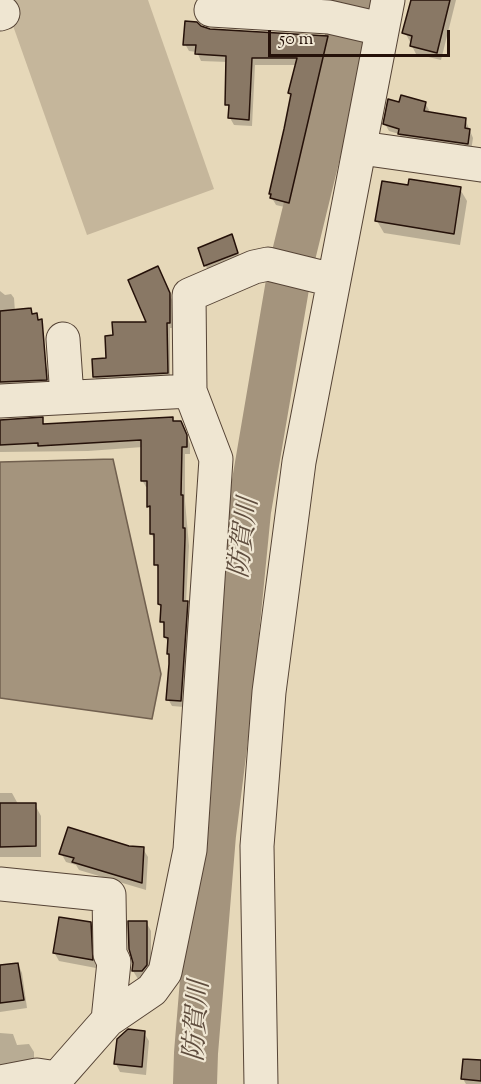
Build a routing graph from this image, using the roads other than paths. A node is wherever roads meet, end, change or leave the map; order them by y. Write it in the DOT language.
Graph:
graph roads {
  1 [pos="225,7"];
  2 [pos="378,18"];
  3 [pos="361,148"];
  4 [pos="481,165"];
  5 [pos="325,278"];
  6 [pos="63,339"];
  7 [pos="190,391"];
  8 [pos="67,397"];
  9 [pos="0,401"];
  10 [pos="0,884"];
  11 [pos="108,1020"];
  12 [pos="56,1081"];
  13 [pos="0,1082"];
  14 [pos="261,1084"];
  1 -- 2 [label="street"];
  2 -- 3 [label="street"];
  3 -- 4 [label="street"];
  3 -- 5 [label="street"];
  5 -- 7 [label="street"];
  5 -- 14 [label="street"];
  6 -- 8 [label="street"];
  7 -- 8 [label="street"];
  7 -- 11 [label="street"];
  8 -- 9 [label="street"];
  10 -- 11 [label="street"];
  11 -- 12 [label="street"];
  12 -- 13 [label="street"];
}
